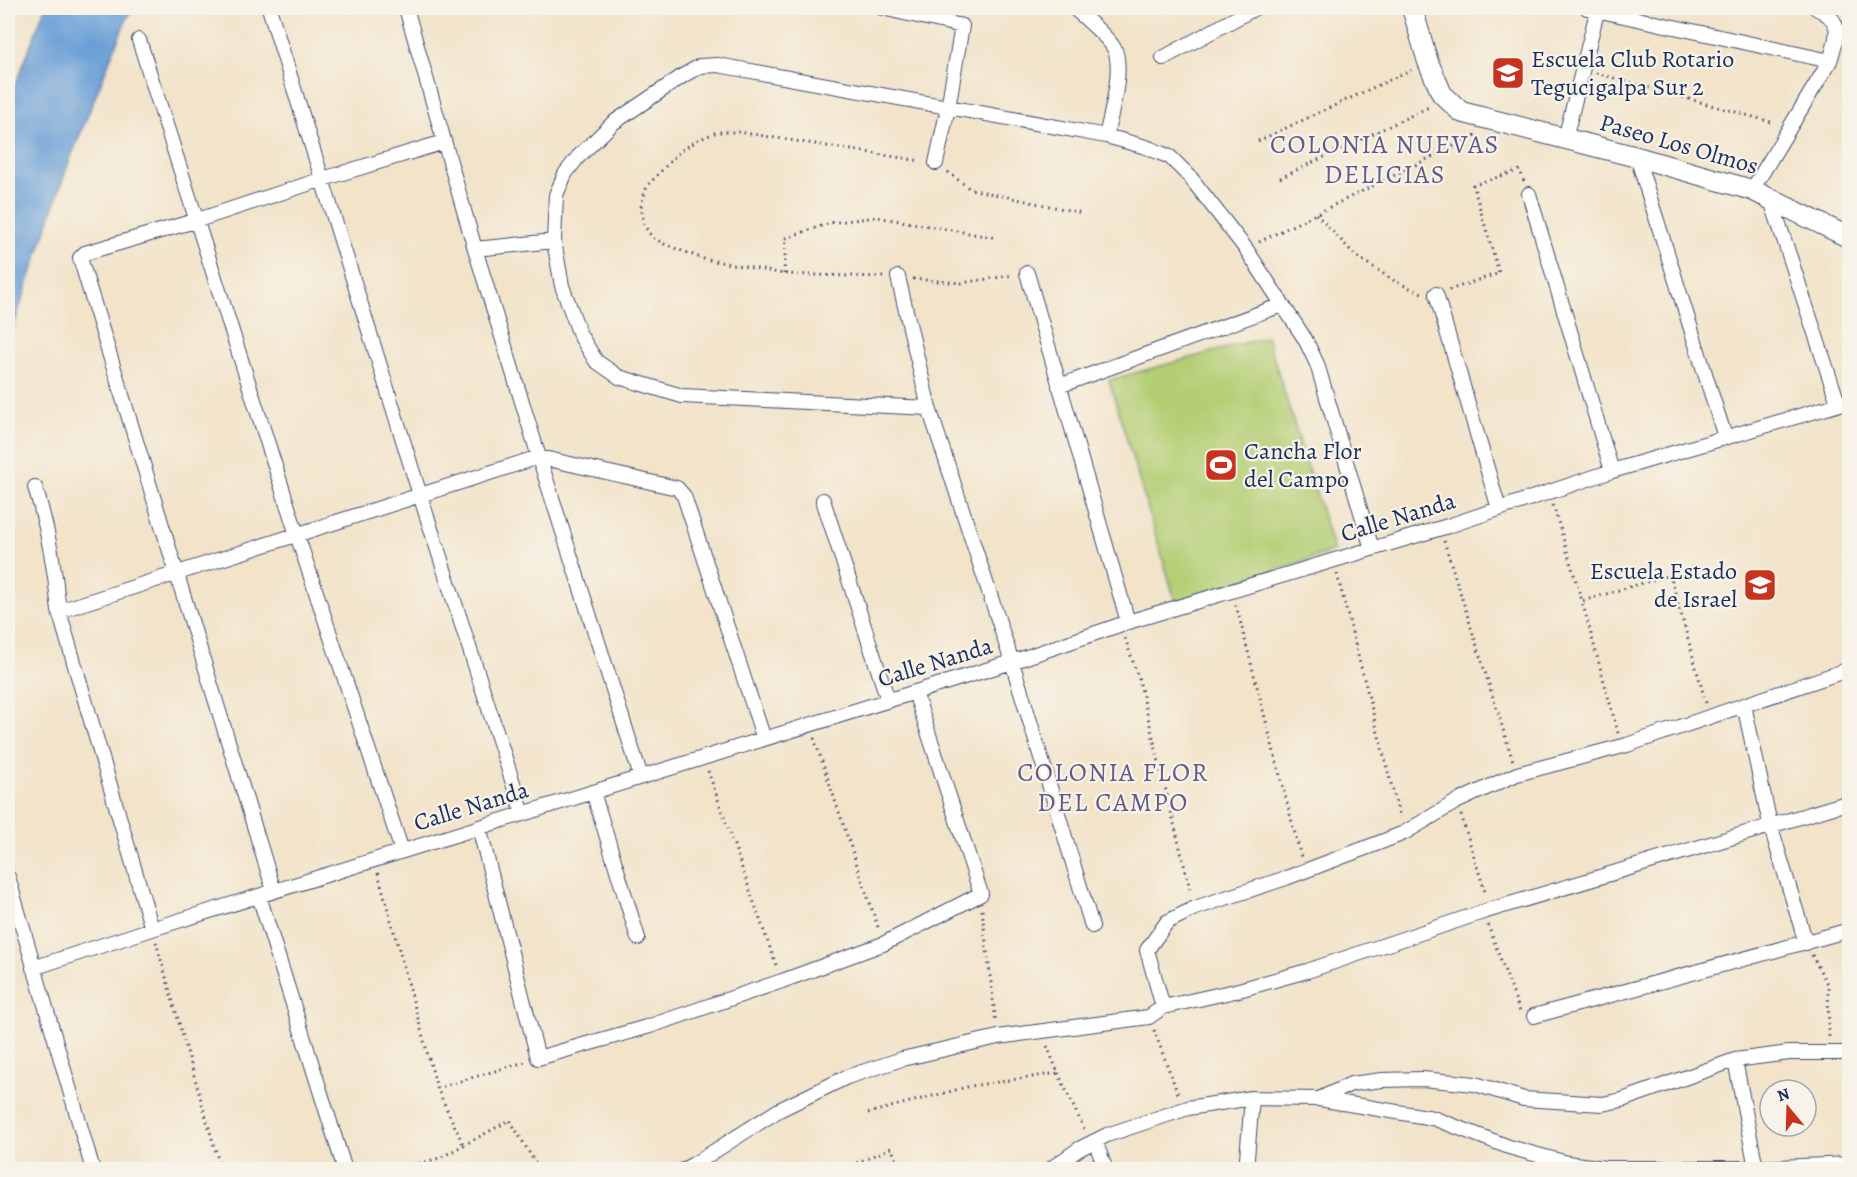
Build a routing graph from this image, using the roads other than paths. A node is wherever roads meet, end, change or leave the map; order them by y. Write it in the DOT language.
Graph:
graph roads {
  1 [pos="269,8"];
  2 [pos="406,8"];
  3 [pos="882,8"];
  4 [pos="1074,8"];
  5 [pos="1255,8"];
  6 [pos="1412,8"];
  7 [pos="1594,8"];
  8 [pos="1816,8"];
  9 [pos="139,40"];
  10 [pos="1163,58"];
  11 [pos="1830,61"];
  12 [pos="948,108"];
  13 [pos="1106,136"];
  14 [pos="1565,139"];
  15 [pos="444,142"];
  16 [pos="1638,157"];
  17 [pos="936,163"];
  18 [pos="323,179"];
  19 [pos="1752,190"];
  20 [pos="1529,195"];
  21 [pos="1770,197"];
  22 [pos="198,220"];
  23 [pos="1850,238"];
  24 [pos="554,241"];
  25 [pos="475,249"];
  26 [pos="1027,273"];
  27 [pos="898,278"];
  28 [pos="1436,294"];
  29 [pos="1282,306"];
  30 [pos="1059,386"];
  31 [pos="1844,402"];
  32 [pos="929,408"];
  33 [pos="1725,437"];
  34 [pos="539,457"];
  35 [pos="1612,471"];
  36 [pos="35,487"];
  37 [pos="420,495"];
  38 [pos="823,500"];
  39 [pos="1499,509"];
  40 [pos="297,535"];
  41 [pos="1372,549"];
  42 [pos="178,573"];
  43 [pos="59,611"];
  44 [pos="1124,624"];
  45 [pos="1012,662"];
  46 [pos="1850,669"];
  47 [pos="915,692"];
  48 [pos="888,700"];
  49 [pos="1744,705"];
  50 [pos="764,739"];
  51 [pos="641,777"];
  52 [pos="593,792"];
  53 [pos="1850,802"];
  54 [pos="523,814"];
  55 [pos="1770,824"];
  56 [pos="479,827"];
  57 [pos="402,851"];
  58 [pos="8,877"];
  59 [pos="274,891"];
  60 [pos="259,896"];
  61 [pos="1092,926"];
  62 [pos="152,929"];
  63 [pos="1850,930"];
  64 [pos="638,938"];
  65 [pos="1806,943"];
  66 [pos="33,968"];
  67 [pos="1163,1007"];
  68 [pos="1534,1016"];
  69 [pos="1850,1053"];
  70 [pos="1735,1060"];
  71 [pos="1252,1098"];
  72 [pos="1319,1099"];
  73 [pos="1092,1142"];
  74 [pos="1850,1164"];
  75 [pos="702,1165"];
  76 [pos="1756,1168"];
  77 [pos="93,1170"];
  78 [pos="345,1170"];
  79 [pos="683,1170"];
  80 [pos="1049,1170"];
  81 [pos="1106,1170"];
  82 [pos="1246,1170"];
  1 -- 18 [label="street"];
  2 -- 15 [label="street"];
  3 -- 12 [label="street"];
  4 -- 13 [label="street"];
  5 -- 10 [label="street"];
  6 -- 14 [label="street, Paseo Los Olmos"];
  7 -- 11 [label="street"];
  7 -- 14 [label="street"];
  8 -- 11 [label="street"];
  9 -- 22 [label="street"];
  11 -- 19 [label="street"];
  12 -- 13 [label="street"];
  12 -- 17 [label="street"];
  12 -- 24 [label="street"];
  13 -- 29 [label="street"];
  14 -- 16 [label="street, Paseo Los Olmos"];
  15 -- 18 [label="street"];
  15 -- 25 [label="street"];
  16 -- 19 [label="street, Paseo Los Olmos"];
  16 -- 33 [label="street"];
  18 -- 22 [label="street"];
  18 -- 37 [label="street"];
  19 -- 21 [label="street, Paseo Los Olmos"];
  20 -- 35 [label="street"];
  21 -- 23 [label="street, Paseo Los Olmos"];
  21 -- 31 [label="street"];
  22 -- 40 [label="street"];
  22 -- 42 [label="street"];
  24 -- 25 [label="street"];
  24 -- 32 [label="street"];
  25 -- 34 [label="street"];
  26 -- 30 [label="street"];
  27 -- 32 [label="street"];
  28 -- 39 [label="street"];
  29 -- 30 [label="street"];
  29 -- 41 [label="street"];
  30 -- 44 [label="street"];
  31 -- 33 [label="street, Calle Nanda"];
  32 -- 45 [label="street"];
  33 -- 35 [label="street, Calle Nanda"];
  34 -- 37 [label="street"];
  34 -- 50 [label="street"];
  34 -- 51 [label="street"];
  35 -- 39 [label="street, Calle Nanda"];
  36 -- 43 [label="street"];
  37 -- 40 [label="street"];
  37 -- 54 [label="street"];
  38 -- 48 [label="street"];
  39 -- 41 [label="street, Calle Nanda"];
  40 -- 42 [label="street"];
  40 -- 57 [label="street"];
  41 -- 44 [label="street, Calle Nanda"];
  42 -- 43 [label="street"];
  42 -- 59 [label="street"];
  43 -- 62 [label="street"];
  44 -- 45 [label="street, Calle Nanda"];
  45 -- 47 [label="street, Calle Nanda"];
  45 -- 61 [label="street"];
  46 -- 49 [label="street"];
  47 -- 48 [label="street, Calle Nanda"];
  47 -- 56 [label="street"];
  48 -- 50 [label="street, Calle Nanda"];
  49 -- 55 [label="street"];
  49 -- 67 [label="street"];
  50 -- 51 [label="street, Calle Nanda"];
  51 -- 52 [label="street, Calle Nanda"];
  52 -- 54 [label="street, Calle Nanda"];
  52 -- 64 [label="street"];
  53 -- 55 [label="street"];
  54 -- 56 [label="street, Calle Nanda"];
  55 -- 65 [label="street"];
  55 -- 67 [label="street"];
  56 -- 57 [label="street, Calle Nanda"];
  57 -- 59 [label="street, Calle Nanda"];
  58 -- 66 [label="street"];
  59 -- 60 [label="street, Calle Nanda"];
  60 -- 62 [label="street, Calle Nanda"];
  60 -- 78 [label="street"];
  62 -- 66 [label="street, Calle Nanda"];
  63 -- 65 [label="street"];
  65 -- 68 [label="street"];
  66 -- 77 [label="street"];
  67 -- 75 [label="street"];
  69 -- 70 [label="street"];
  70 -- 72 [label="street"];
  70 -- 76 [label="street"];
  71 -- 72 [label="street"];
  71 -- 73 [label="street"];
  71 -- 82 [label="street"];
  72 -- 76 [label="street"];
  73 -- 80 [label="street"];
  73 -- 81 [label="street"];
  74 -- 76 [label="street"];
  75 -- 79 [label="street"];
}
